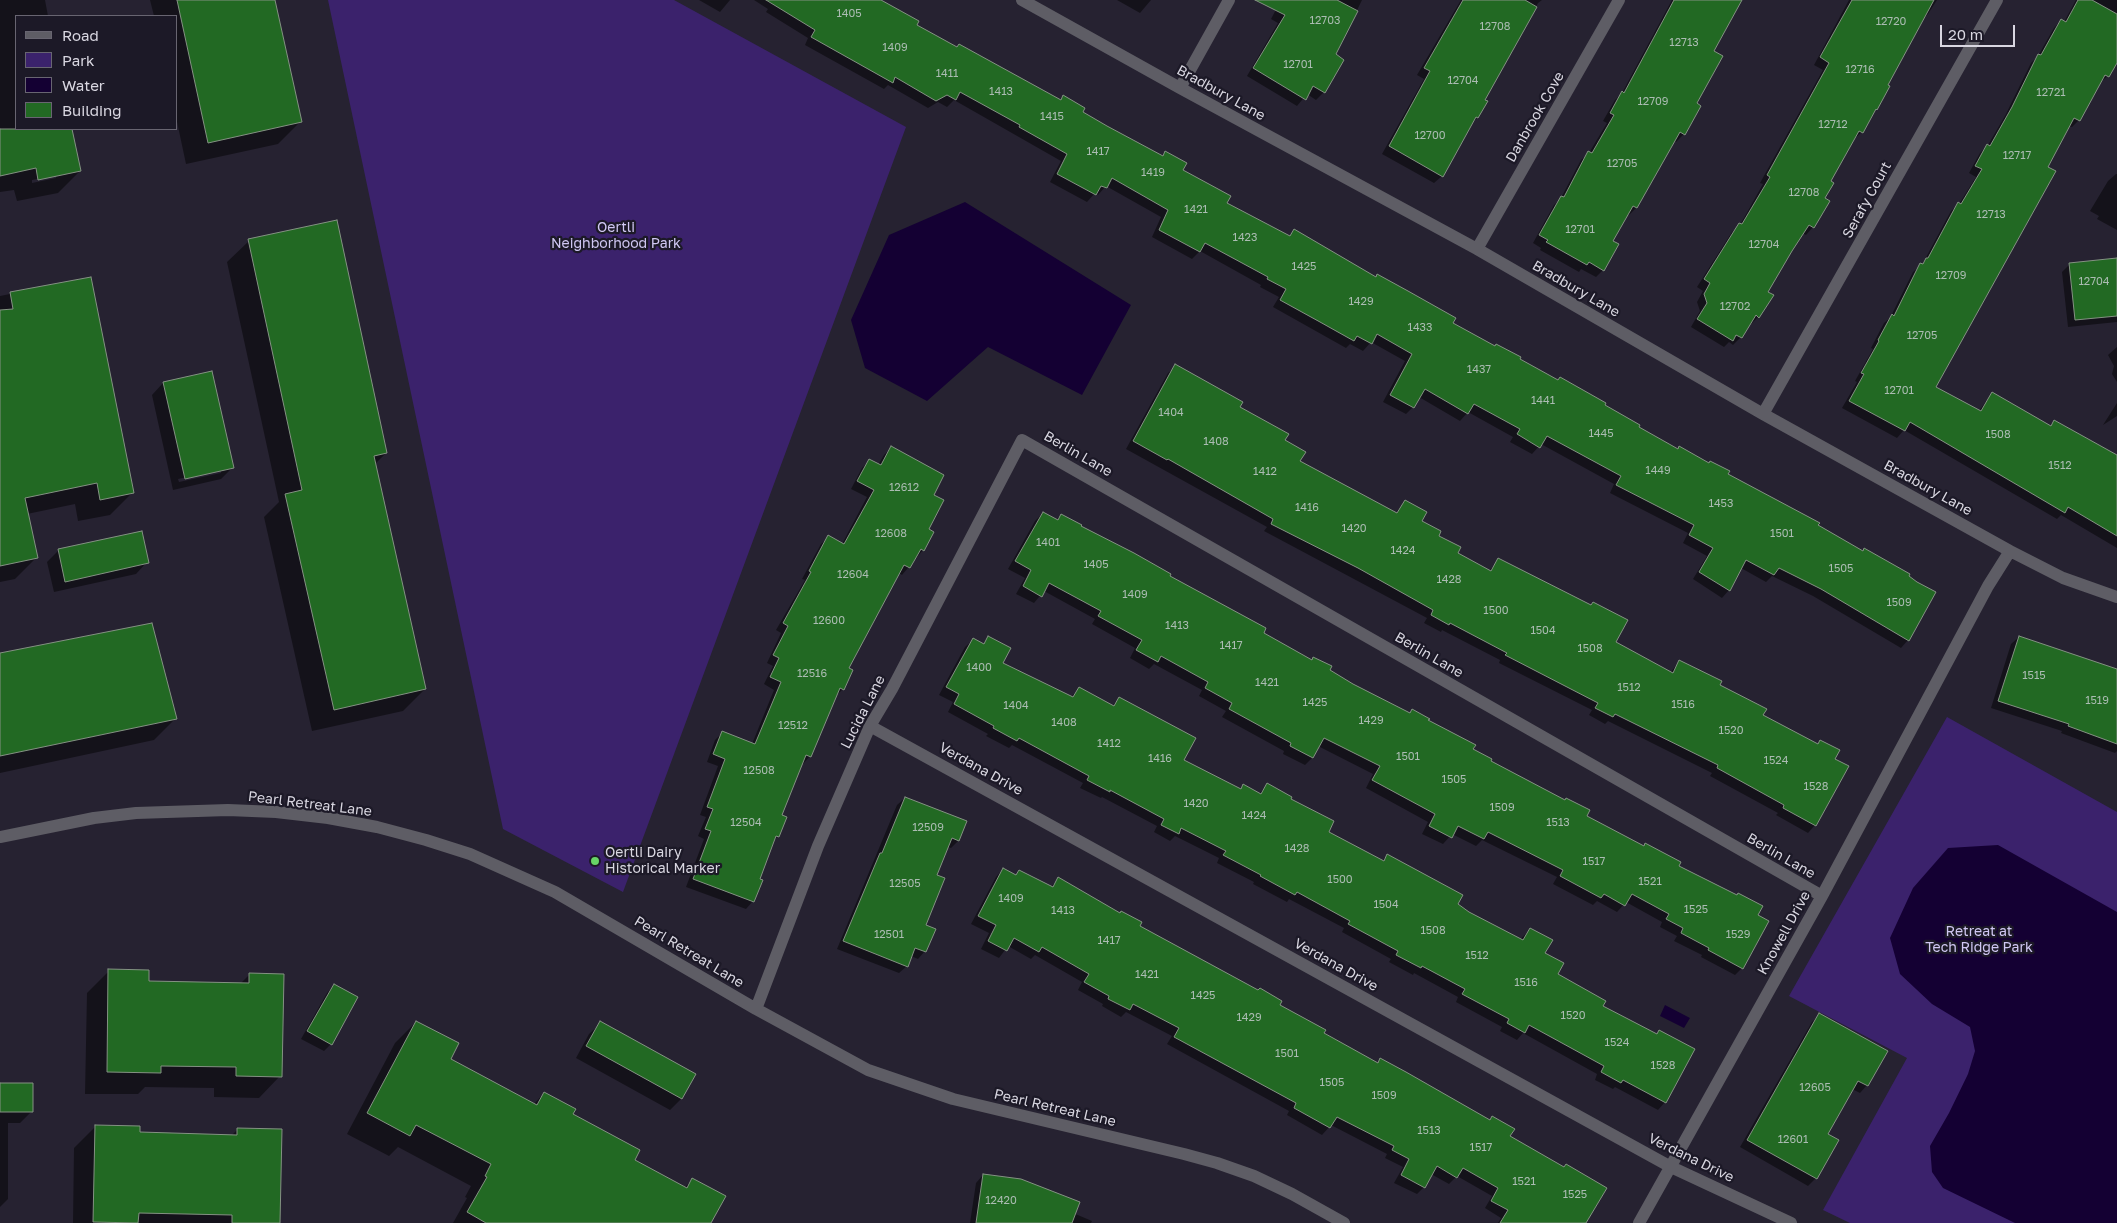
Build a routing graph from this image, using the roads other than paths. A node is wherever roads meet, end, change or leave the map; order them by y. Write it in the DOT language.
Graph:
graph roads {
  1 [pos="1022,0"];
  2 [pos="1229,0"];
  3 [pos="1619,0"];
  4 [pos="1997,0"];
  5 [pos="1180,88"];
  6 [pos="1477,249"];
  7 [pos="1763,414"];
  8 [pos="1022,440"];
  9 [pos="2010,551"];
  10 [pos="2117,597"];
  11 [pos="870,726"];
  12 [pos="0,837"];
  13 [pos="1822,896"];
  14 [pos="756,1009"];
  15 [pos="1671,1166"];
  16 [pos="1344,1223"];
  17 [pos="1639,1223"];
  18 [pos="1791,1223"];
  1 -- 5 [label="street, Bradbury Lane"];
  2 -- 5 [label="street"];
  3 -- 6 [label="street, Danbrook Cove"];
  4 -- 7 [label="street, Serafy Court"];
  5 -- 6 [label="street, Bradbury Lane"];
  6 -- 7 [label="street, Bradbury Lane"];
  7 -- 9 [label="street, Bradbury Lane"];
  8 -- 11 [label="street, Lucida Lane"];
  8 -- 13 [label="street, Berlin Lane"];
  9 -- 10 [label="street, Bradbury Lane"];
  9 -- 13 [label="street, Knowell Drive"];
  11 -- 14 [label="street, Lucida Lane"];
  11 -- 15 [label="street, Verdana Drive"];
  12 -- 14 [label="street, Pearl Retreat Lane"];
  13 -- 15 [label="street, Knowell Drive"];
  14 -- 16 [label="street, Pearl Retreat Lane"];
  15 -- 17 [label="street, Knowell Drive"];
  15 -- 18 [label="street, Verdana Drive"];
}
